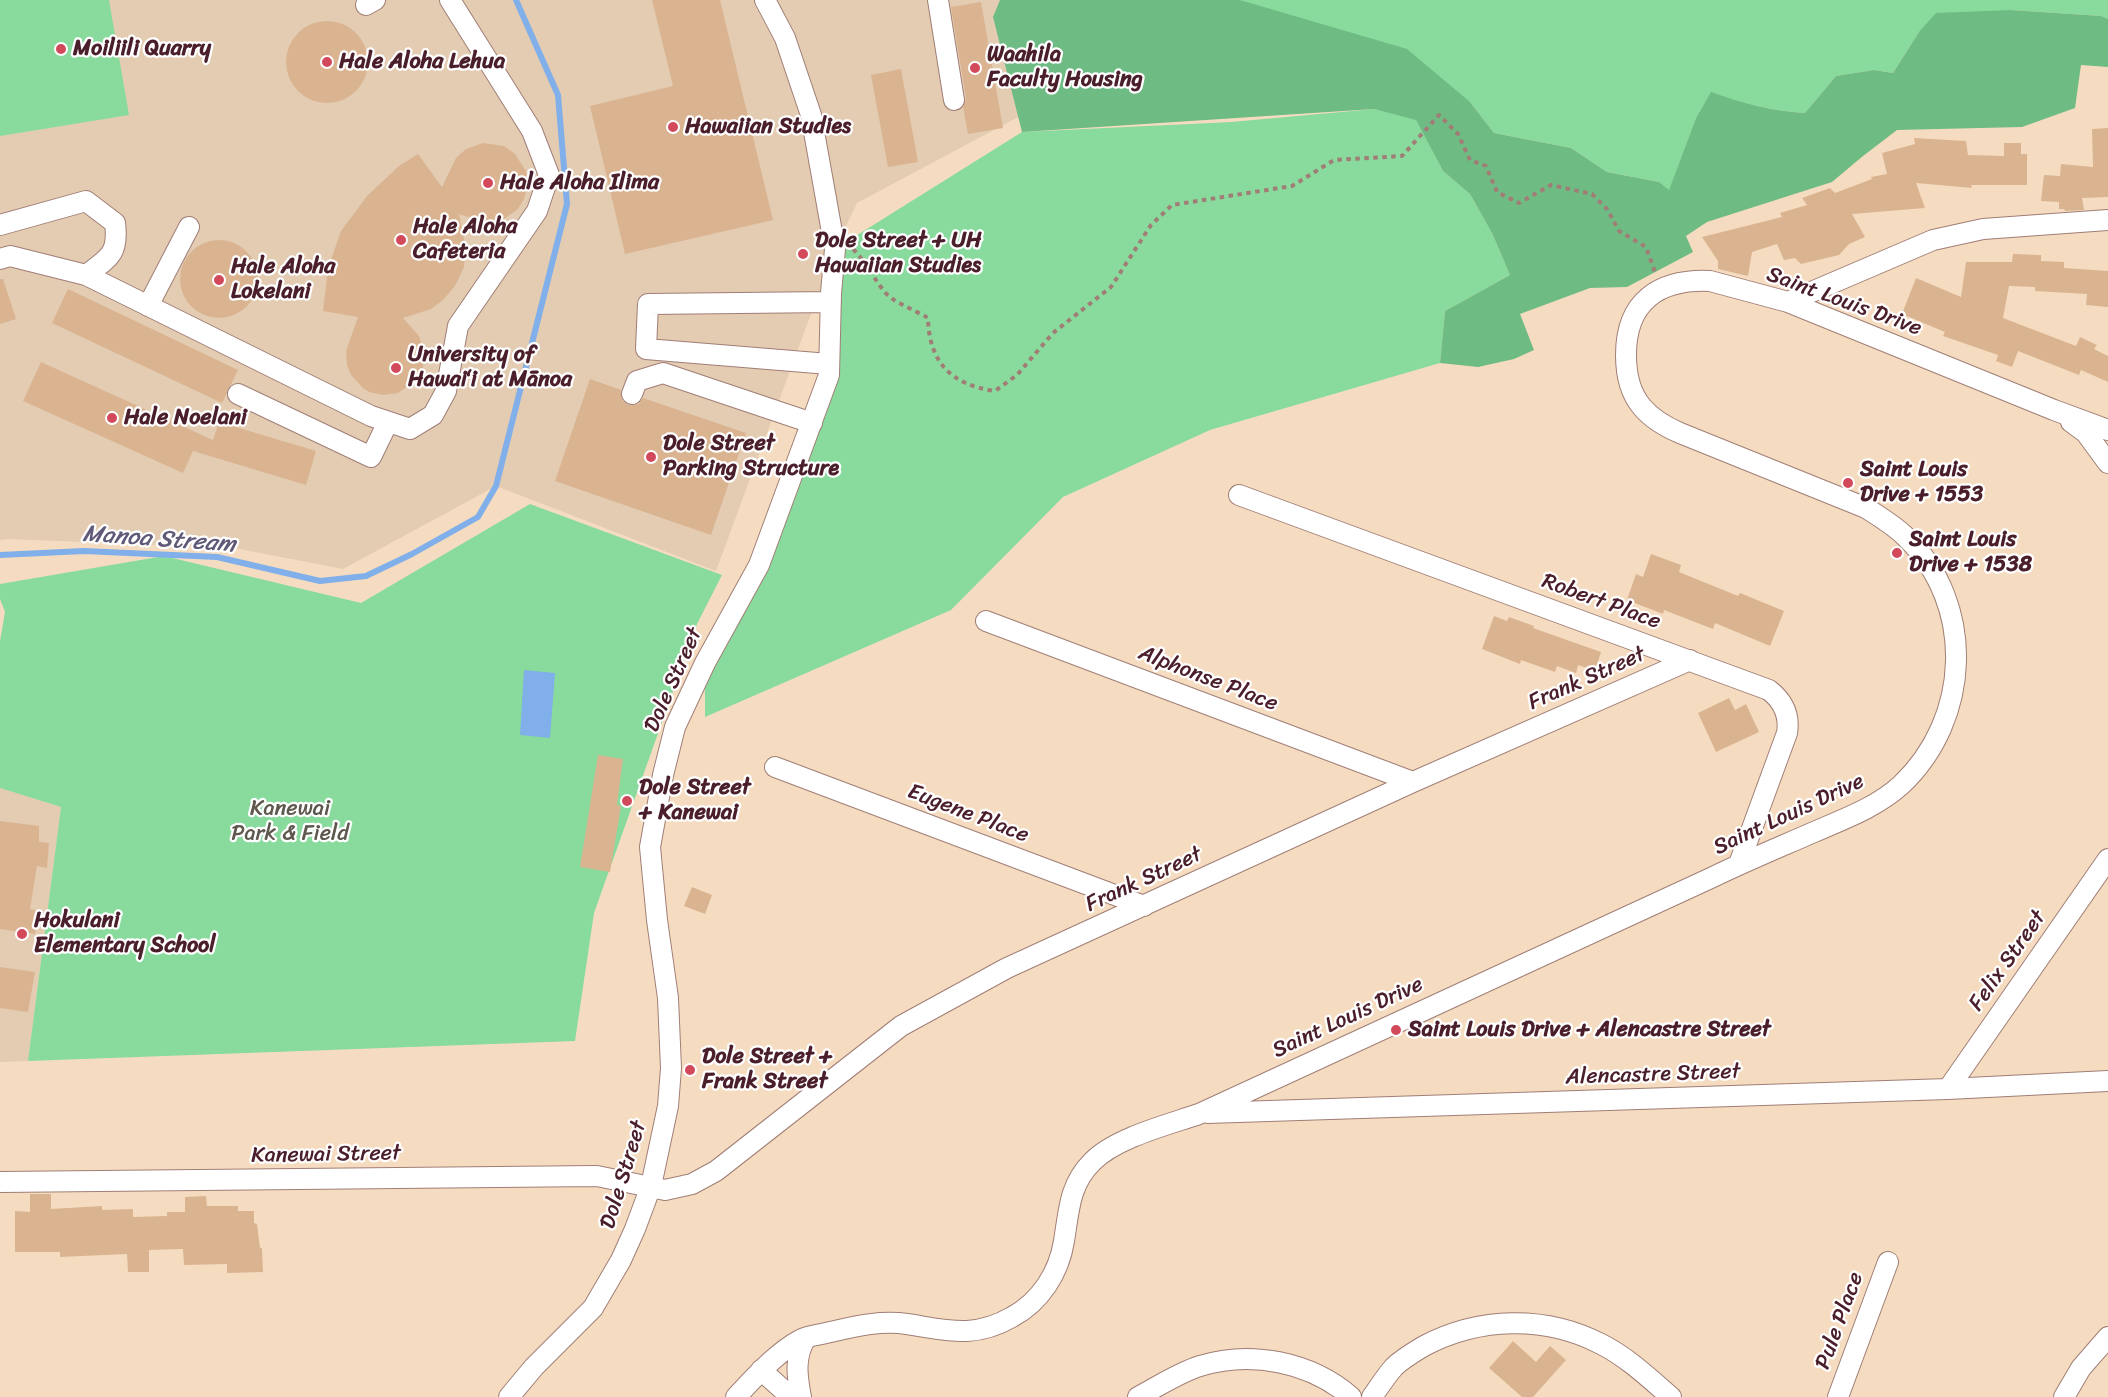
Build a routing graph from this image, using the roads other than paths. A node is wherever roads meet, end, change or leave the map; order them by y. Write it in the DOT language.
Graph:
graph roads {
  1 [pos="450,0"];
  2 [pos="765,0"];
  3 [pos="938,0"];
  4 [pos="954,100"];
  5 [pos="2108,220"];
  6 [pos="0,225"];
  7 [pos="189,227"];
  8 [pos="0,259"];
  9 [pos="86,275"];
  10 [pos="831,302"];
  11 [pos="1788,302"];
  12 [pos="148,306"];
  13 [pos="829,364"];
  14 [pos="238,394"];
  15 [pos="632,394"];
  16 [pos="2054,410"];
  17 [pos="388,422"];
  18 [pos="812,423"];
  19 [pos="2108,430"];
  20 [pos="2108,463"];
  21 [pos="1239,495"];
  22 [pos="986,621"];
  23 [pos="1690,660"];
  24 [pos="775,767"];
  25 [pos="1413,782"];
  26 [pos="2108,860"];
  27 [pos="1739,864"];
  28 [pos="1144,906"];
  29 [pos="2108,1082"];
  30 [pos="1948,1089"];
  31 [pos="1199,1114"];
  32 [pos="0,1182"];
  33 [pos="651,1186"];
  34 [pos="1888,1262"];
  35 [pos="2108,1336"];
  36 [pos="806,1338"];
  37 [pos="761,1371"];
  38 [pos="509,1397"];
  39 [pos="736,1397"];
  40 [pos="792,1397"];
  41 [pos="801,1397"];
  42 [pos="1138,1397"];
  43 [pos="1351,1397"];
  44 [pos="1372,1397"];
  45 [pos="1671,1397"];
  46 [pos="1838,1397"];
  47 [pos="2064,1397"];
  1 -- 17 [label="street"];
  2 -- 10 [label="street, Dole Street"];
  3 -- 4 [label="street"];
  5 -- 11 [label="street"];
  6 -- 9 [label="street"];
  7 -- 12 [label="street"];
  8 -- 9 [label="street"];
  9 -- 12 [label="street"];
  10 -- 13 [label="street, Dole Street"];
  10 -- 13 [label="street"];
  11 -- 16 [label="street, Saint Louis Drive"];
  11 -- 27 [label="street, Saint Louis Drive"];
  12 -- 17 [label="street"];
  13 -- 18 [label="street, Dole Street"];
  14 -- 17 [label="street"];
  15 -- 18 [label="street"];
  16 -- 19 [label="street, Saint Louis Drive"];
  16 -- 20 [label="street"];
  18 -- 33 [label="street, Dole Street"];
  21 -- 23 [label="street, Robert Place"];
  22 -- 25 [label="street, Alphonse Place"];
  23 -- 25 [label="street, Frank Street"];
  23 -- 27 [label="street, Robert Place"];
  24 -- 28 [label="street, Eugene Place"];
  25 -- 28 [label="street, Frank Street"];
  26 -- 30 [label="street, Felix Street"];
  27 -- 31 [label="street, Saint Louis Drive"];
  28 -- 33 [label="street, Frank Street"];
  29 -- 30 [label="street, Alencastre Street"];
  30 -- 31 [label="street, Alencastre Street"];
  31 -- 36 [label="street, Saint Louis Drive"];
  32 -- 33 [label="street, Kanewai Street"];
  33 -- 38 [label="street, Dole Street"];
  34 -- 46 [label="street, Pule Place"];
  35 -- 47 [label="street"];
  36 -- 37 [label="street, Saint Louis Drive"];
  36 -- 41 [label="street"];
  37 -- 39 [label="street, Saint Louis Drive"];
  37 -- 40 [label="street"];
  42 -- 43 [label="street"];
  44 -- 45 [label="street"];
}
